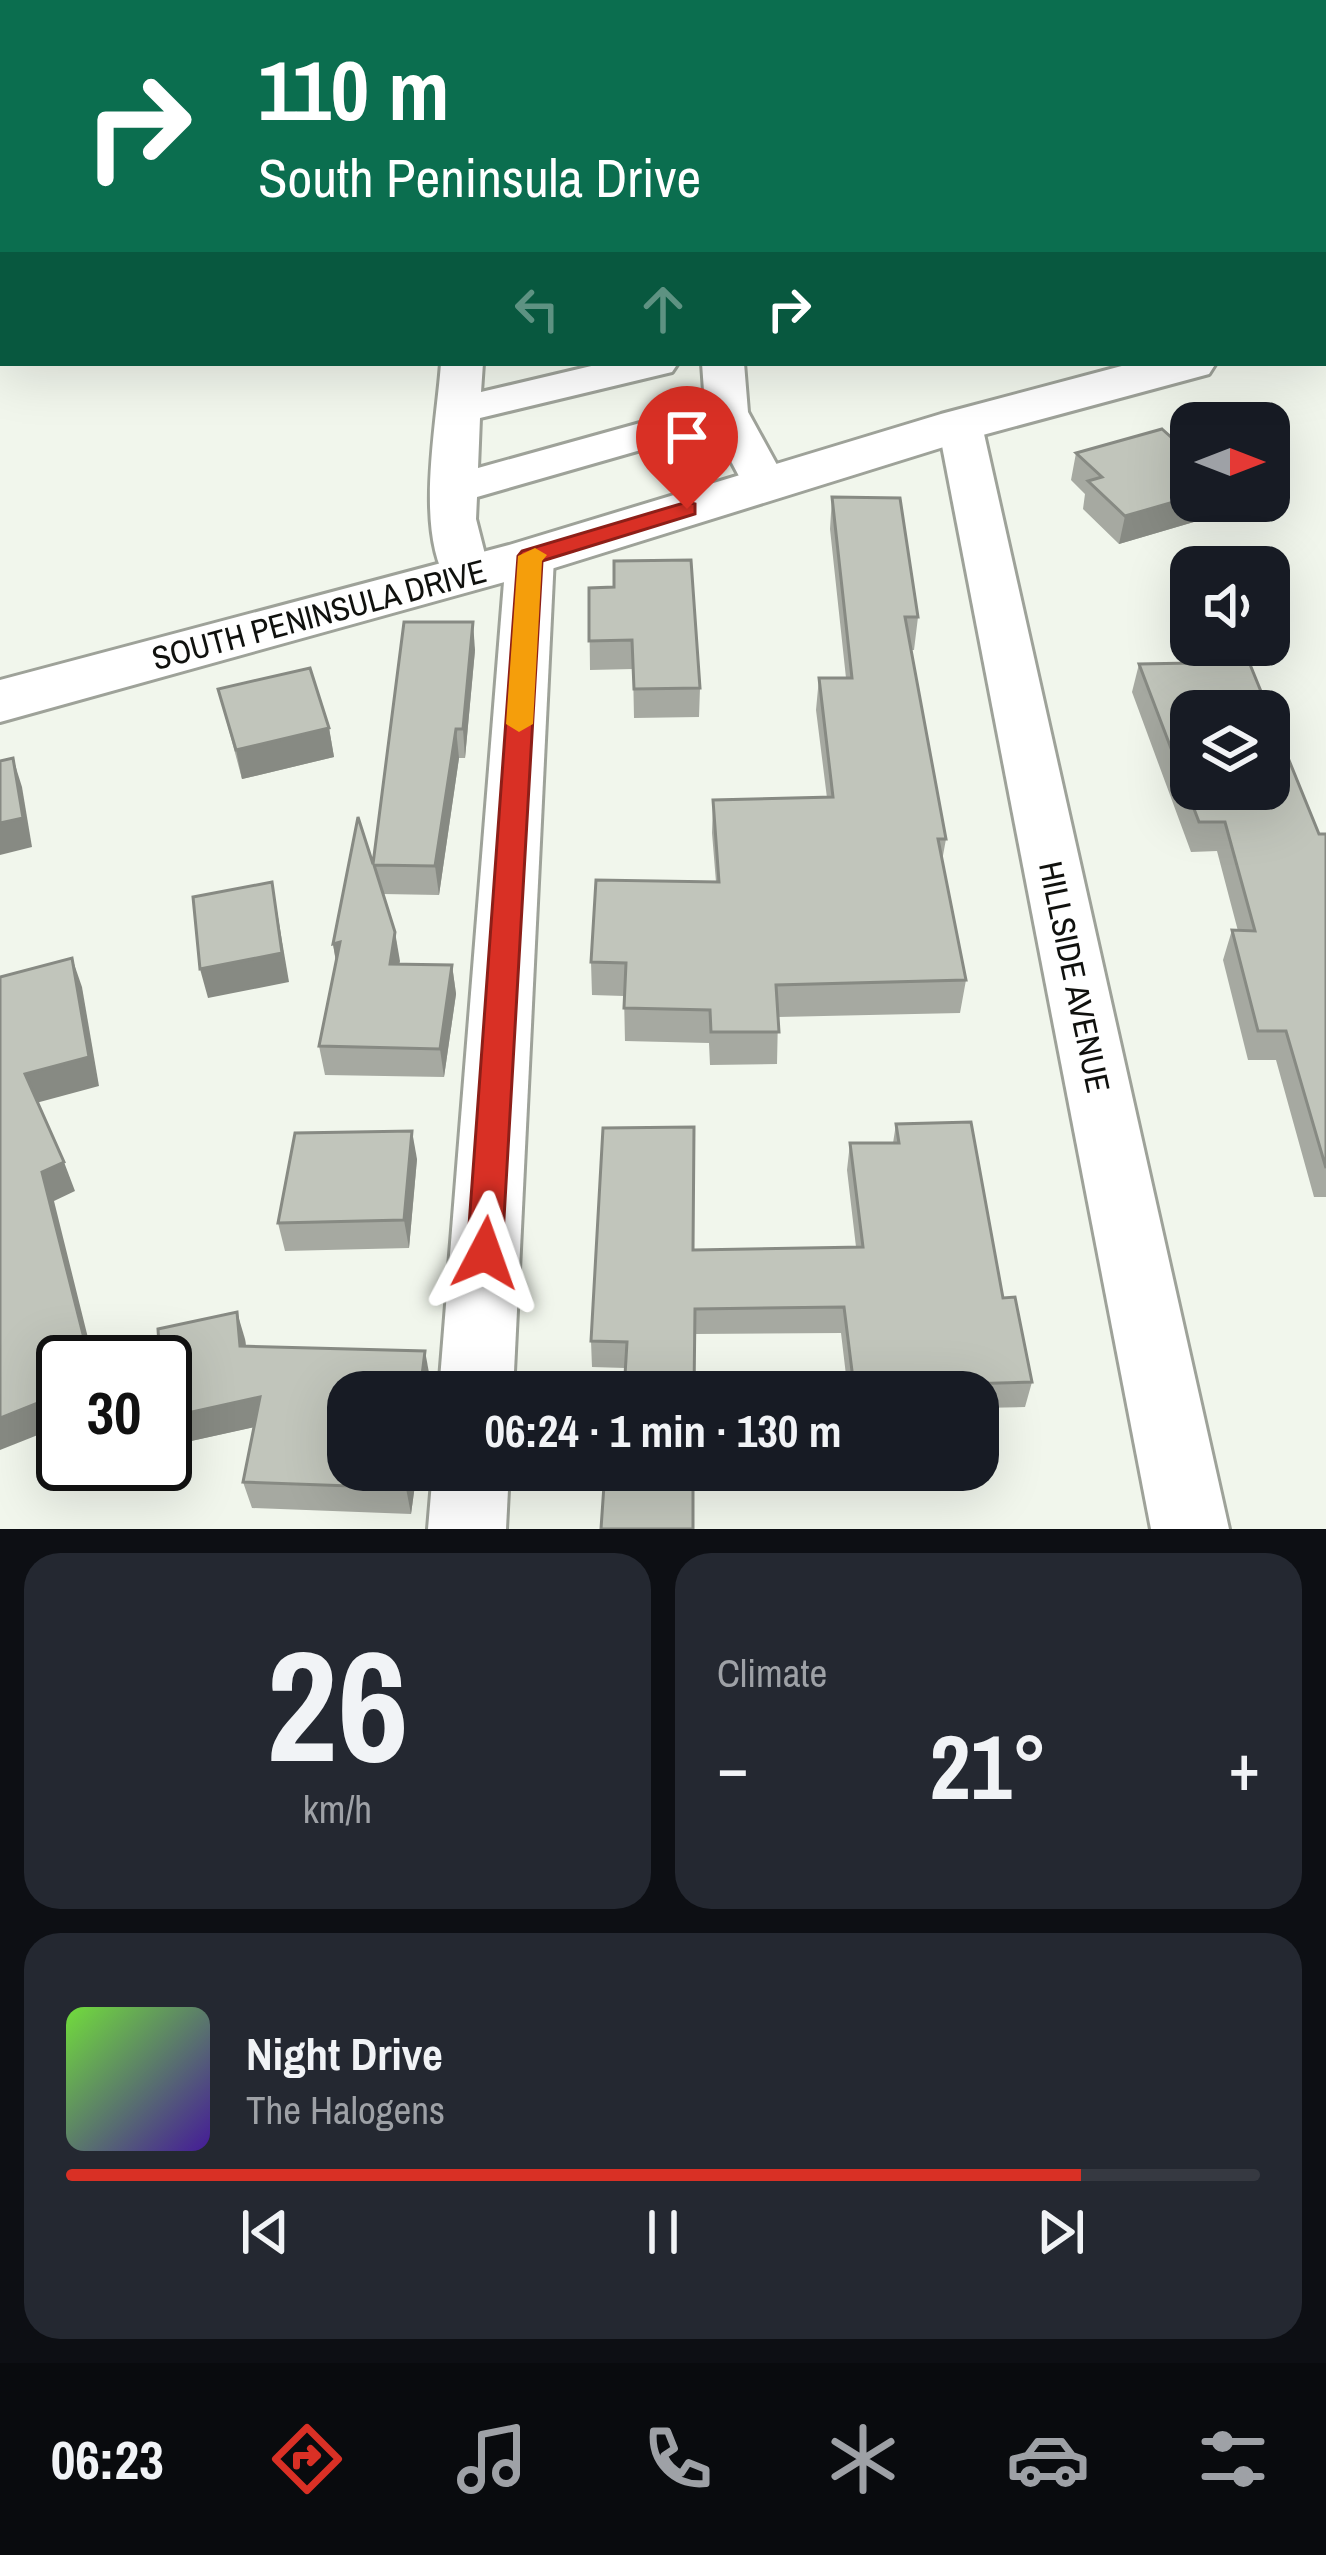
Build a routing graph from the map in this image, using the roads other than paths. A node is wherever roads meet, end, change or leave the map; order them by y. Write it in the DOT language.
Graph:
graph roads {
  1 [pos="462,366"];
  2 [pos="644,366"];
  3 [pos="723,366"];
  4 [pos="1180,366"];
  5 [pos="458,410"];
  6 [pos="727,412"];
  7 [pos="960,425"];
  8 [pos="765,485"];
  9 [pos="454,489"];
  10 [pos="530,556"];
  11 [pos="466,574"];
  12 [pos="0,701"];
  13 [pos="477,1371"];
  14 [pos="470,1491"];
  15 [pos="467,1529"];
  16 [pos="1190,1529"];
  1 -- 5 [label="street"];
  2 -- 5 [label="street"];
  3 -- 6 [label="street"];
  4 -- 7 [label="main road, SOUTH PENINSULA DRIVE"];
  5 -- 9 [label="street"];
  6 -- 8 [label="street"];
  6 -- 9 [label="street"];
  7 -- 8 [label="main road, SOUTH PENINSULA DRIVE"];
  7 -- 16 [label="street, HILLSIDE AVENUE"];
  8 -- 10 [label="main road, SOUTH PENINSULA DRIVE"];
  9 -- 11 [label="street"];
  10 -- 11 [label="main road, SOUTH PENINSULA DRIVE"];
  10 -- 13 [label="street"];
  11 -- 12 [label="main road, SOUTH PENINSULA DRIVE"];
  14 -- 15 [label="street"];
}
